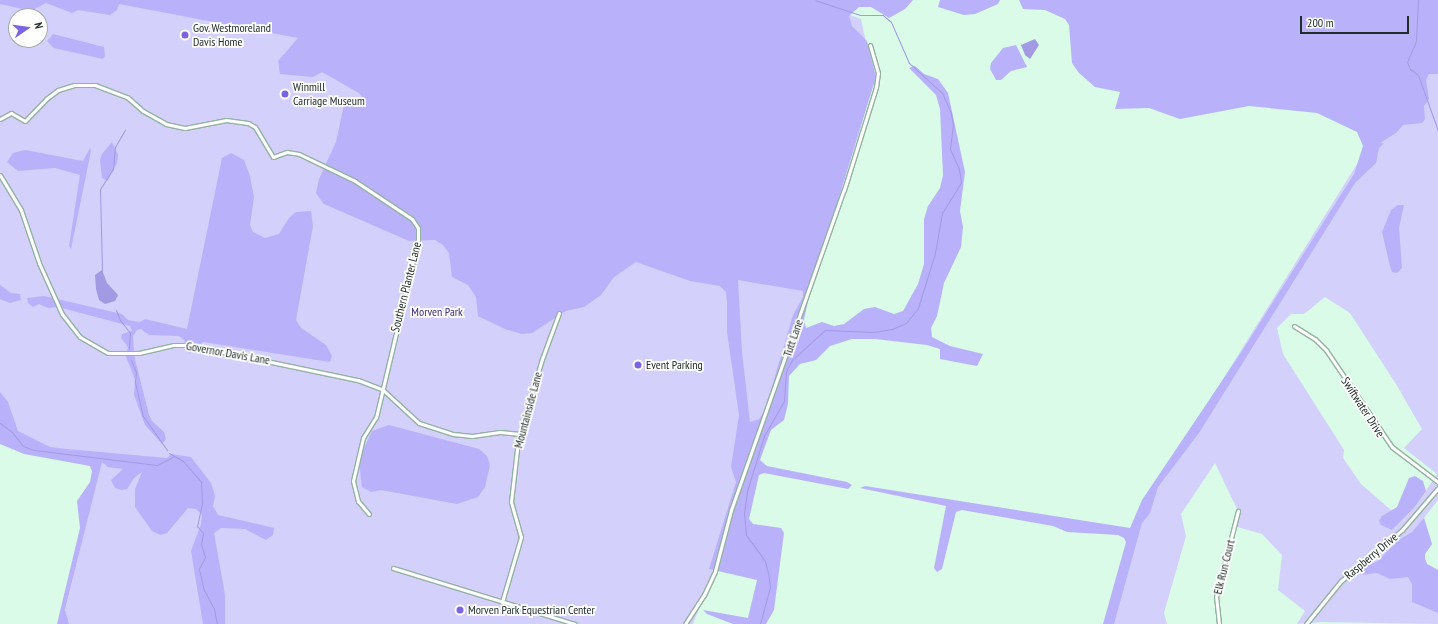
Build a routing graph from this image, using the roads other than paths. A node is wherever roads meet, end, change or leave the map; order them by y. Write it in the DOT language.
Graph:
graph roads {
  1 [pos="870,46"];
  2 [pos="0,119"];
  3 [pos="0,175"];
  4 [pos="559,313"];
  5 [pos="1294,326"];
  6 [pos="382,389"];
  7 [pos="520,434"];
  8 [pos="1438,482"];
  9 [pos="1438,488"];
  10 [pos="1238,511"];
  11 [pos="369,514"];
  12 [pos="393,568"];
  13 [pos="502,602"];
  14 [pos="575,624"];
  15 [pos="685,624"];
  16 [pos="1219,624"];
  17 [pos="1306,624"];
  1 -- 15 [label="street, Tutt Lane"];
  2 -- 6 [label="street, Southern Planter Lane"];
  3 -- 6 [label="street, Governor Davis Lane"];
  4 -- 7 [label="street, Mountainside Lane"];
  5 -- 8 [label="street, Swiftwater Drive"];
  6 -- 7 [label="street, Governor Davis Lane"];
  6 -- 11 [label="street, Southern Planter Lane"];
  7 -- 13 [label="street, Mountainside Lane"];
  9 -- 17 [label="street, Raspberry Drive"];
  10 -- 16 [label="street, Elk Run Court"];
  12 -- 13 [label="street"];
  13 -- 14 [label="street"];
}
